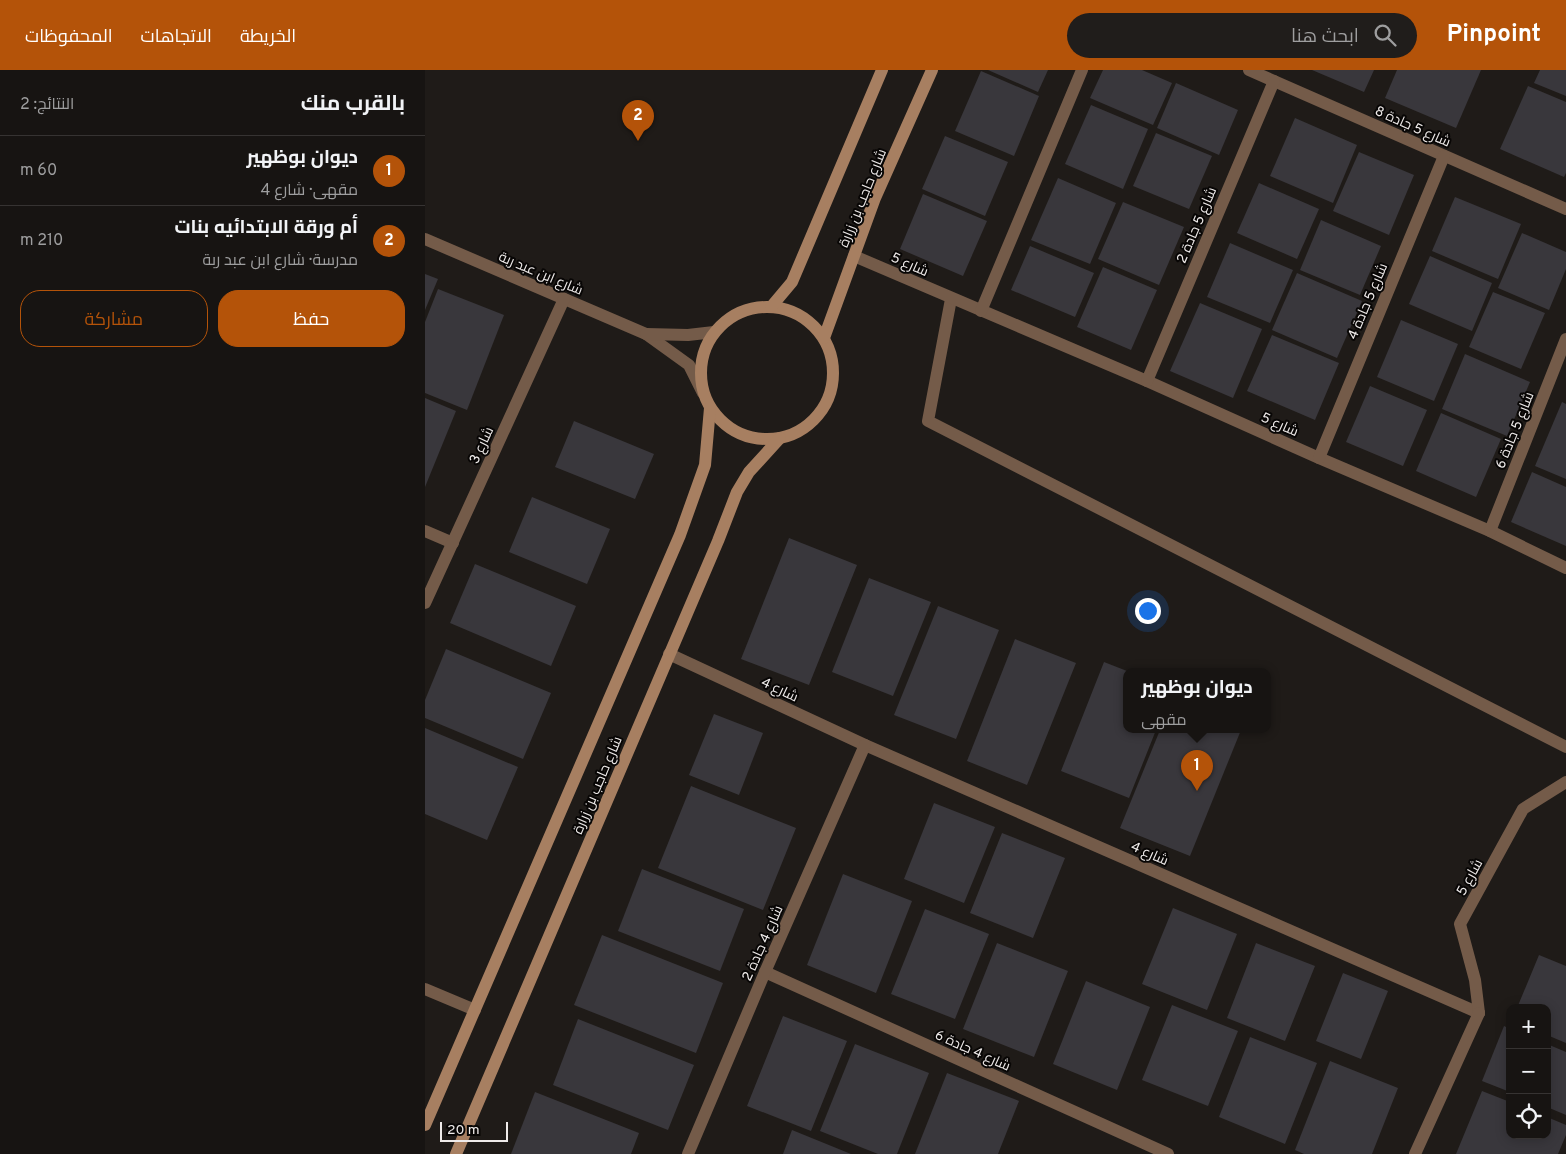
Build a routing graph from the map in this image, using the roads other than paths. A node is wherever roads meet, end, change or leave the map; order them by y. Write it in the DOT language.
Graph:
graph roads {
  1 [pos="883,70"];
  2 [pos="931,70"];
  3 [pos="1083,70"];
  4 [pos="1249,70"];
  5 [pos="1274,81"];
  6 [pos="1444,156"];
  7 [pos="1566,209"];
  8 [pos="425,239"];
  9 [pos="854,256"];
  10 [pos="951,298"];
  11 [pos="564,299"];
  12 [pos="771,307"];
  13 [pos="981,311"];
  14 [pos="714,332"];
  15 [pos="646,334"];
  16 [pos="824,338"];
  17 [pos="1566,339"];
  18 [pos="1147,381"];
  19 [pos="703,393"];
  20 [pos="710,408"];
  21 [pos="780,438"];
  22 [pos="1319,458"];
  23 [pos="425,531"];
  24 [pos="1490,531"];
  25 [pos="453,543"];
  26 [pos="1566,568"];
  27 [pos="425,603"];
  28 [pos="669,654"];
  29 [pos="865,744"];
  30 [pos="1566,748"];
  31 [pos="1566,782"];
  32 [pos="765,972"];
  33 [pos="425,988"];
  34 [pos="475,1010"];
  35 [pos="1479,1013"];
  36 [pos="425,1125"];
  37 [pos="456,1154"];
  38 [pos="687,1154"];
  39 [pos="1168,1154"];
  40 [pos="1415,1154"];
  1 -- 12 [label="street"];
  2 -- 9 [label="street, شارع حاجب بن زرارة"];
  3 -- 13 [label="street"];
  4 -- 5 [label="street, شارع 5 جادة 8"];
  5 -- 6 [label="street, شارع 5 جادة 8"];
  5 -- 18 [label="street, شارع 5 جادة 2"];
  6 -- 7 [label="street, شارع 5 جادة 8"];
  6 -- 22 [label="street, شارع 5 جادة 4"];
  8 -- 11 [label="street, شارع ابن عبد ربة"];
  9 -- 10 [label="street, شارع 5"];
  9 -- 16 [label="street, شارع حاجب بن زرارة"];
  10 -- 13 [label="street, شارع 5"];
  10 -- 30 [label="street"];
  11 -- 15 [label="street, شارع ابن عبد ربة"];
  11 -- 25 [label="street, شارع 3"];
  12 -- 14 [label="street"];
  12 -- 16 [label="street"];
  13 -- 18 [label="street, شارع 5"];
  14 -- 15 [label="street, شارع ابن عبد ربة"];
  14 -- 19 [label="street"];
  15 -- 19 [label="street, شارع ابن عبد ربة"];
  16 -- 21 [label="street"];
  17 -- 24 [label="street, شارع 5 جادة 6"];
  18 -- 22 [label="street, شارع 5"];
  19 -- 20 [label="street"];
  20 -- 21 [label="street"];
  20 -- 34 [label="street, شارع حاجب بن زرارة"];
  21 -- 28 [label="street, شارع حاجب بن زرارة"];
  22 -- 24 [label="street, شارع 5"];
  23 -- 25 [label="street"];
  24 -- 26 [label="street, شارع 5"];
  25 -- 27 [label="street, شارع 3"];
  28 -- 29 [label="street, شارع 4"];
  28 -- 37 [label="street, شارع حاجب بن زرارة"];
  29 -- 32 [label="street, شارع 4 جادة 2"];
  29 -- 35 [label="street, شارع 4"];
  31 -- 35 [label="street, شارع 5"];
  32 -- 38 [label="street, شارع 4 جادة 2"];
  32 -- 39 [label="street, شارع 4 جادة 6"];
  33 -- 34 [label="street"];
  34 -- 36 [label="street, شارع حاجب بن زرارة"];
  35 -- 40 [label="street"];
}
